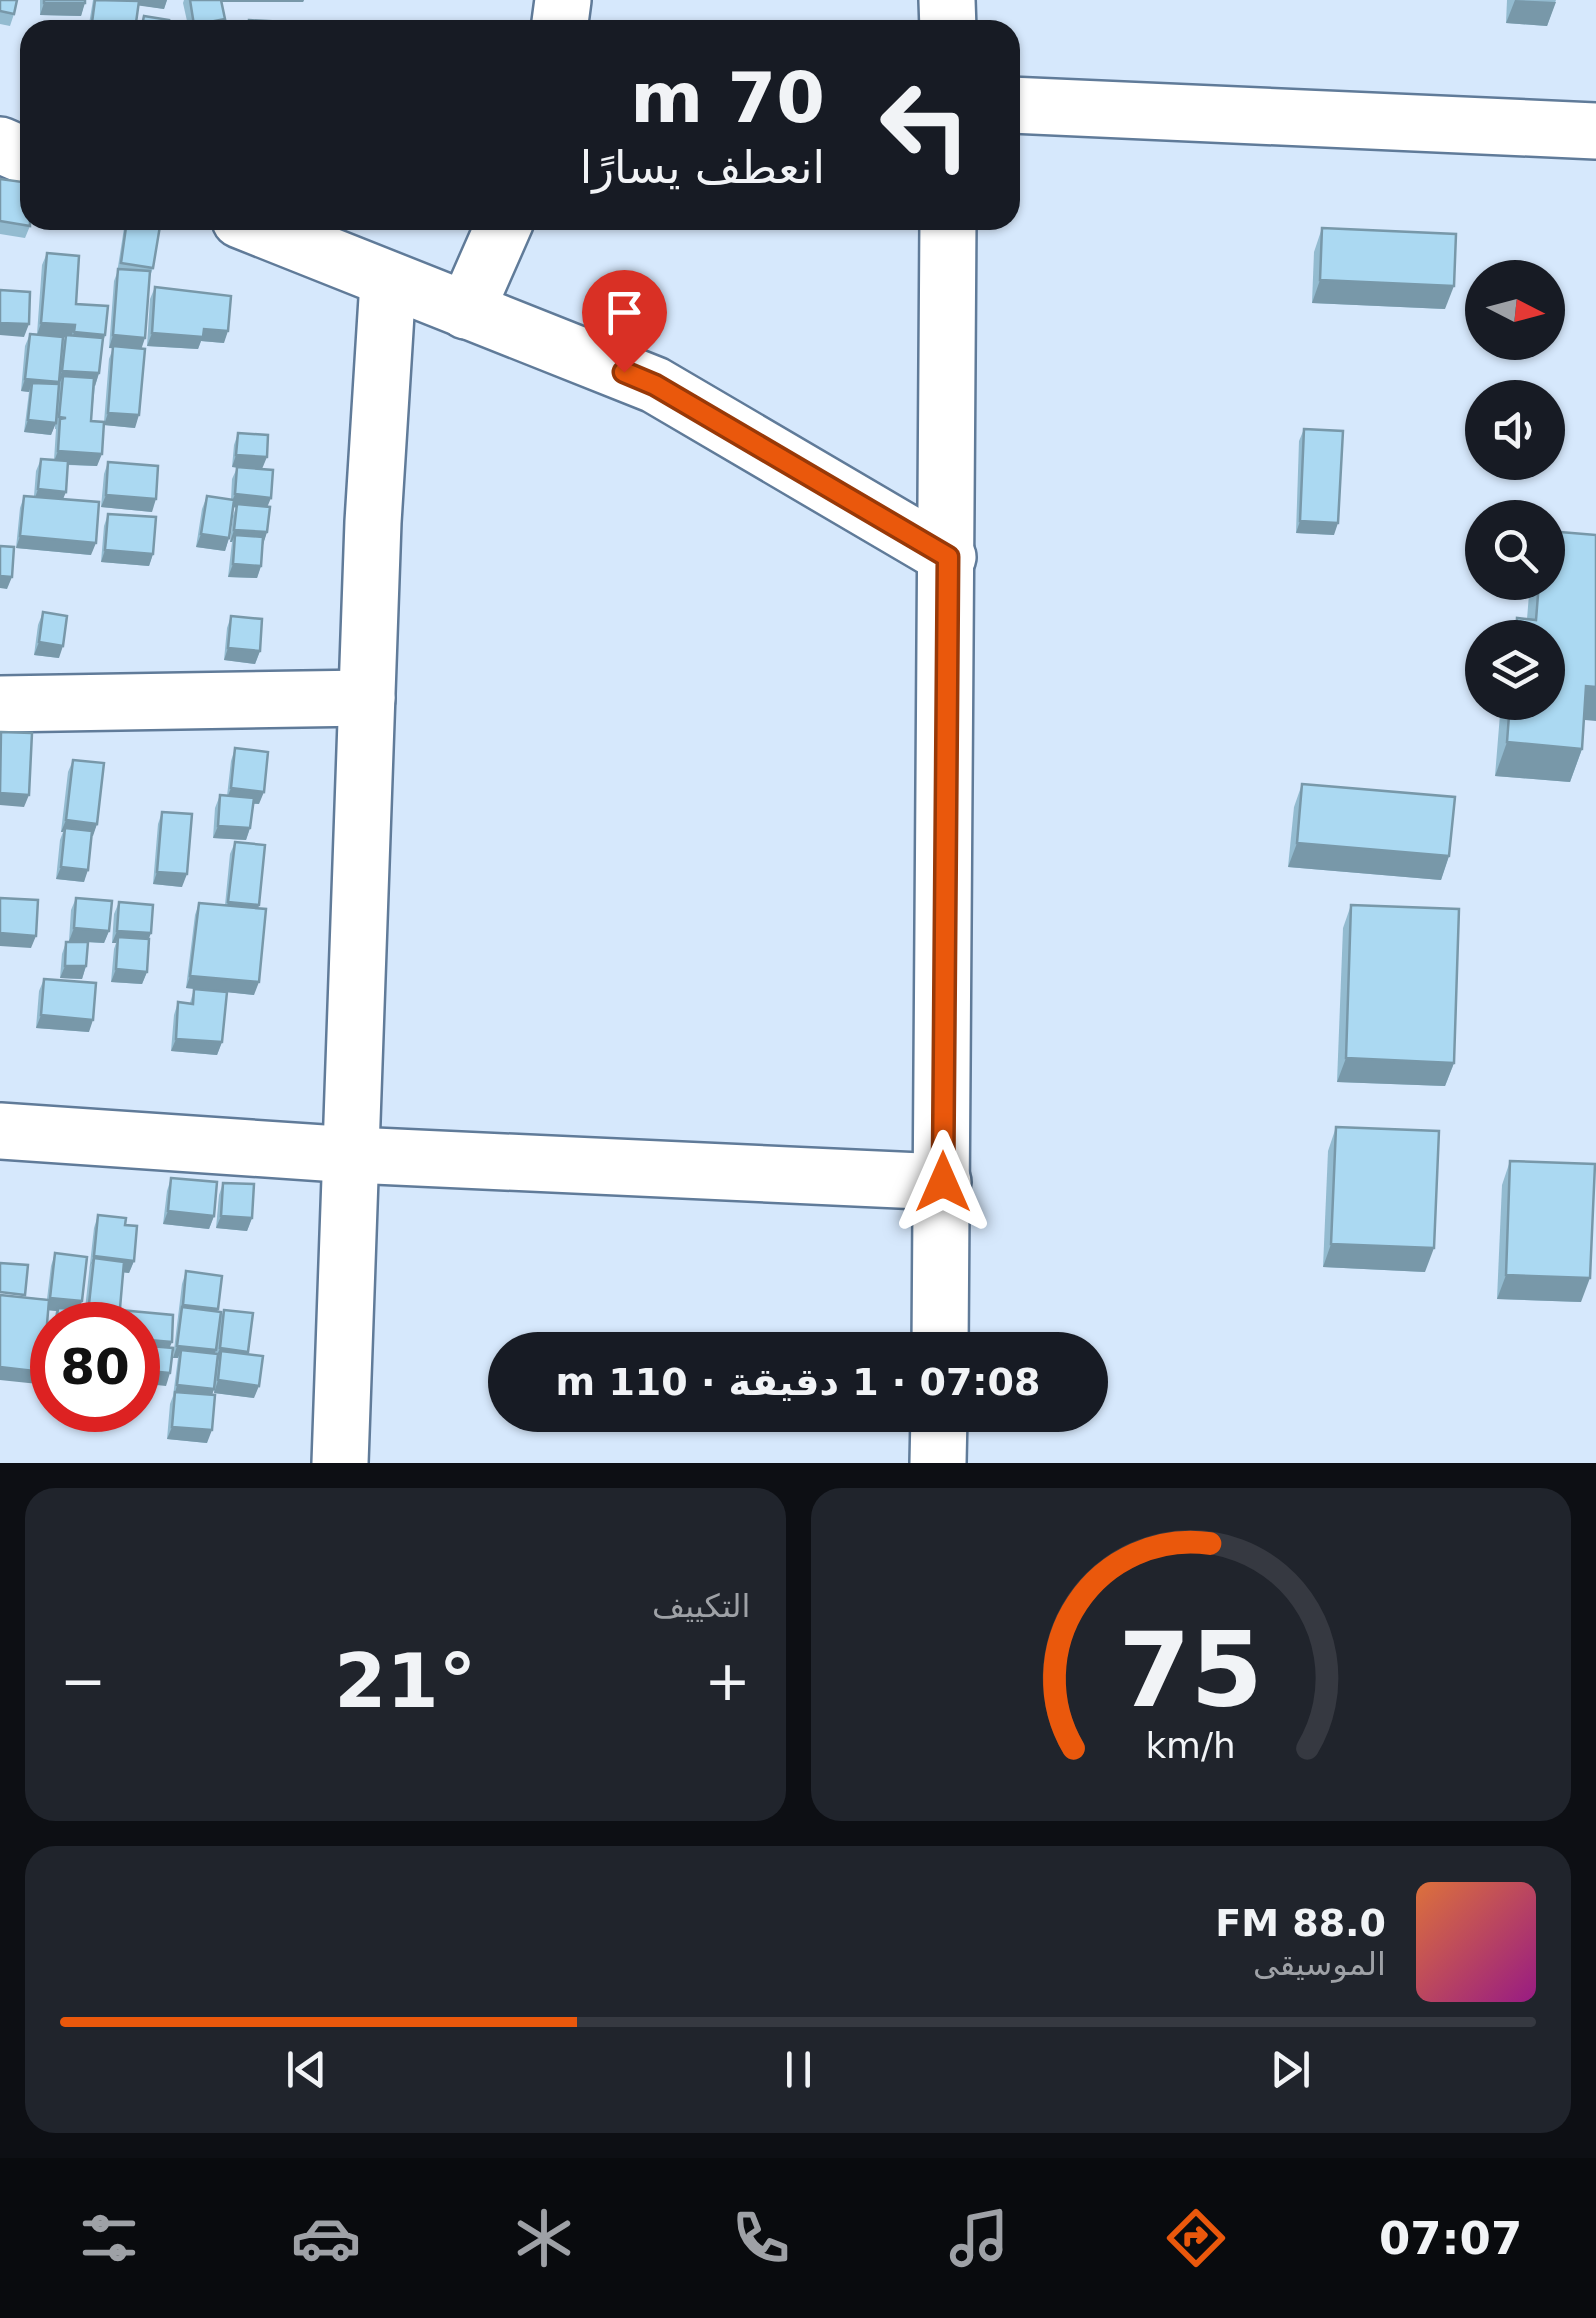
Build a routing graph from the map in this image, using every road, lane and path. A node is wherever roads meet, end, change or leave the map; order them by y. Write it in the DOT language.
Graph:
graph roads {
  1 [pos="1020,104"];
  2 [pos="1596,132"];
  3 [pos="264,230"];
  4 [pos="502,230"];
  5 [pos="948,230"];
  6 [pos="388,282"];
  7 [pos="466,311"];
  8 [pos="948,557"];
  9 [pos="367,698"];
  10 [pos="0,704"];
  11 [pos="0,1130"];
  12 [pos="353,1155"];
  13 [pos="943,1182"];
  14 [pos="940,1332"];
  15 [pos="938,1432"];
  16 [pos="340,1463"];
  17 [pos="938,1463"];
  1 -- 2 [label="main road"];
  3 -- 6 [label="main road"];
  4 -- 7 [label="main road"];
  5 -- 8 [label="main road"];
  6 -- 7 [label="main road"];
  6 -- 9 [label="main road"];
  7 -- 8 [label="main road"];
  8 -- 13 [label="main road"];
  9 -- 10 [label="main road"];
  9 -- 12 [label="main road"];
  11 -- 12 [label="main road"];
  12 -- 13 [label="main road"];
  12 -- 16 [label="main road"];
  13 -- 14 [label="main road"];
  15 -- 17 [label="main road"];
}
